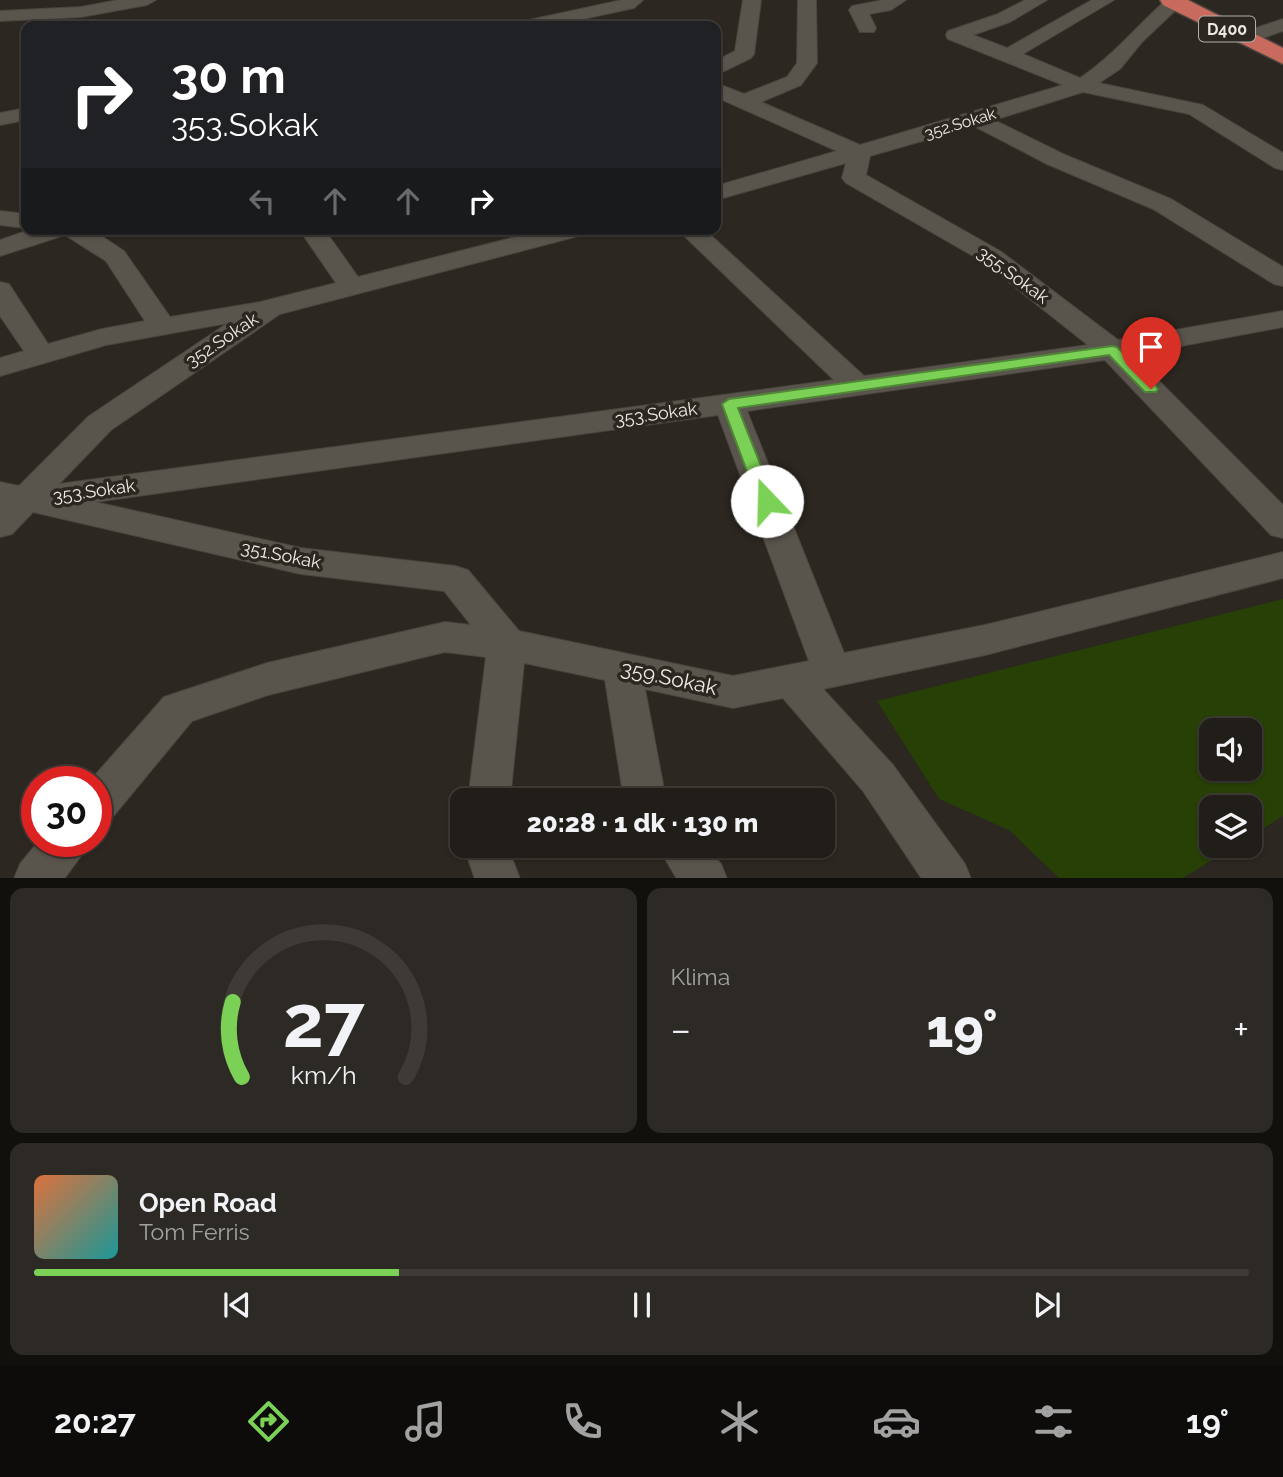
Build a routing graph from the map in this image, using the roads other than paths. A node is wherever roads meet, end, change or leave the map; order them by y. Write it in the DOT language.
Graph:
graph roads {
  1 [pos="146,0"];
  2 [pos="634,0"];
  3 [pos="752,0"];
  4 [pos="807,0"];
  5 [pos="897,0"];
  6 [pos="1038,0"];
  7 [pos="1199,0"];
  8 [pos="1172,1"];
  9 [pos="1119,4"];
  10 [pos="0,16"];
  11 [pos="576,21"];
  12 [pos="1155,22"];
  13 [pos="867,28"];
  14 [pos="1276,33"];
  15 [pos="1008,55"];
  16 [pos="1283,57"];
  17 [pos="721,66"];
  18 [pos="1082,86"];
  19 [pos="721,92"];
  20 [pos="742,102"];
  21 [pos="21,115"];
  22 [pos="0,119"];
  23 [pos="976,119"];
  24 [pos="859,153"];
  25 [pos="1283,163"];
  26 [pos="721,192"];
  27 [pos="40,235"];
  28 [pos="82,235"];
  29 [pos="315,235"];
  30 [pos="553,235"];
  31 [pos="695,235"];
  32 [pos="0,248"];
  33 [pos="1283,278"];
  34 [pos="351,286"];
  35 [pos="0,290"];
  36 [pos="270,308"];
  37 [pos="1283,319"];
  38 [pos="163,327"];
  39 [pos="1112,350"];
  40 [pos="42,355"];
  41 [pos="0,367"];
  42 [pos="858,386"];
  43 [pos="729,404"];
  44 [pos="14,496"];
  45 [pos="0,525"];
  46 [pos="1283,526"];
  47 [pos="1283,565"];
  48 [pos="507,644"];
  49 [pos="622,668"];
  50 [pos="832,671"];
  51 [pos="791,680"];
  52 [pos="112,786"];
  53 [pos="490,788"];
  54 [pos="643,788"];
  55 [pos="53,857"];
  56 [pos="490,858"];
  57 [pos="690,858"];
  58 [pos="36,878"];
  59 [pos="498,878"];
  60 [pos="705,878"];
  61 [pos="949,878"];
  1 -- 10 [label="street"];
  2 -- 11 [label="street"];
  3 -- 17 [label="street"];
  4 -- 20 [label="street"];
  5 -- 13 [label="street"];
  6 -- 15 [label="street"];
  7 -- 14 [label="highway, D400"];
  8 -- 12 [label="street, 352.Sokak"];
  8 -- 16 [label="highway, D400"];
  9 -- 12 [label="street"];
  9 -- 15 [label="street"];
  12 -- 18 [label="street, 352.Sokak"];
  15 -- 18 [label="street"];
  18 -- 23 [label="street, 352.Sokak"];
  18 -- 25 [label="street"];
  19 -- 20 [label="street"];
  20 -- 24 [label="street"];
  21 -- 22 [label="street"];
  23 -- 24 [label="street, 352.Sokak"];
  23 -- 33 [label="street"];
  24 -- 26 [label="street, 352.Sokak"];
  24 -- 39 [label="street, 355.Sokak"];
  27 -- 32 [label="street"];
  28 -- 38 [label="street"];
  29 -- 34 [label="street"];
  30 -- 34 [label="street, 352.Sokak"];
  31 -- 42 [label="street"];
  34 -- 36 [label="street, 352.Sokak"];
  35 -- 40 [label="street"];
  36 -- 38 [label="street"];
  36 -- 44 [label="street, 352.Sokak"];
  37 -- 39 [label="street, 353.Sokak"];
  38 -- 40 [label="street"];
  39 -- 42 [label="street, 353.Sokak"];
  39 -- 46 [label="street, 355.Sokak"];
  40 -- 41 [label="street"];
  42 -- 43 [label="street, 353.Sokak"];
  43 -- 44 [label="street, 353.Sokak"];
  43 -- 50 [label="street"];
  44 -- 45 [label="street, 352.Sokak"];
  44 -- 48 [label="street, 351.Sokak"];
  47 -- 50 [label="street, 359.Sokak"];
  48 -- 49 [label="street, 359.Sokak"];
  48 -- 52 [label="street, 359.Sokak"];
  48 -- 53 [label="street"];
  49 -- 51 [label="street, 359.Sokak"];
  49 -- 54 [label="street"];
  50 -- 51 [label="street, 359.Sokak"];
  51 -- 61 [label="street"];
  55 -- 58 [label="street"];
  56 -- 59 [label="street"];
  57 -- 60 [label="street"];
}
